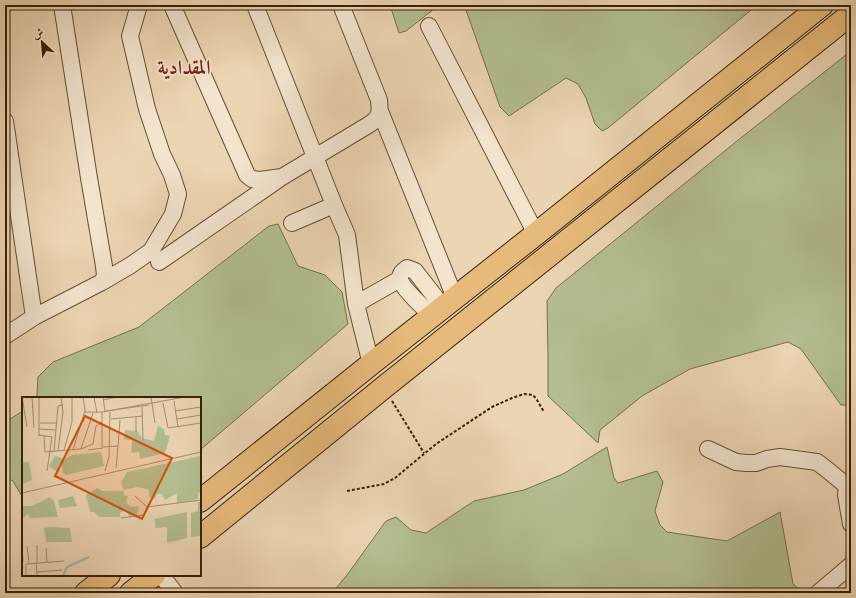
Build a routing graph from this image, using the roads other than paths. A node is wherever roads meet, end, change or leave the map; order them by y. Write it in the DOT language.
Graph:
graph roads {
  1 [pos="62,5"];
  2 [pos="139,5"];
  3 [pos="172,5"];
  4 [pos="255,5"];
  5 [pos="341,5"];
  6 [pos="822,5"];
  7 [pos="851,14"];
  8 [pos="429,26"];
  9 [pos="380,111"];
  10 [pos="5,122"];
  11 [pos="315,157"];
  12 [pos="282,176"];
  13 [pos="334,205"];
  14 [pos="292,223"];
  15 [pos="536,234"];
  16 [pos="159,262"];
  17 [pos="102,282"];
  18 [pos="356,304"];
  19 [pos="443,307"];
  20 [pos="34,317"];
  21 [pos="5,336"];
  22 [pos="371,364"];
  23 [pos="708,449"];
  24 [pos="849,485"];
  25 [pos="201,500"];
  26 [pos="851,524"];
  27 [pos="201,536"];
  28 [pos="851,565"];
  29 [pos="108,576"];
  30 [pos="153,576"];
  31 [pos="162,576"];
  32 [pos="86,593"];
  33 [pos="131,593"];
  34 [pos="175,593"];
  35 [pos="818,593"];
  1 -- 17 [label="street"];
  2 -- 17 [label="street"];
  3 -- 12 [label="street"];
  4 -- 11 [label="street"];
  5 -- 9 [label="street"];
  6 -- 15 [label="highway"];
  7 -- 27 [label="highway"];
  8 -- 15 [label="street"];
  9 -- 11 [label="street"];
  9 -- 19 [label="street"];
  10 -- 20 [label="street"];
  11 -- 12 [label="street"];
  11 -- 13 [label="street"];
  12 -- 16 [label="street"];
  13 -- 14 [label="street"];
  13 -- 18 [label="street"];
  15 -- 19 [label="highway"];
  17 -- 20 [label="street"];
  18 -- 19 [label="street"];
  18 -- 22 [label="street"];
  19 -- 22 [label="highway"];
  20 -- 21 [label="street"];
  22 -- 25 [label="highway"];
  23 -- 24 [label="street"];
  24 -- 26 [label="street"];
  28 -- 35 [label="street"];
  29 -- 32 [label="highway"];
  30 -- 33 [label="highway"];
  31 -- 34 [label="street"];
}
